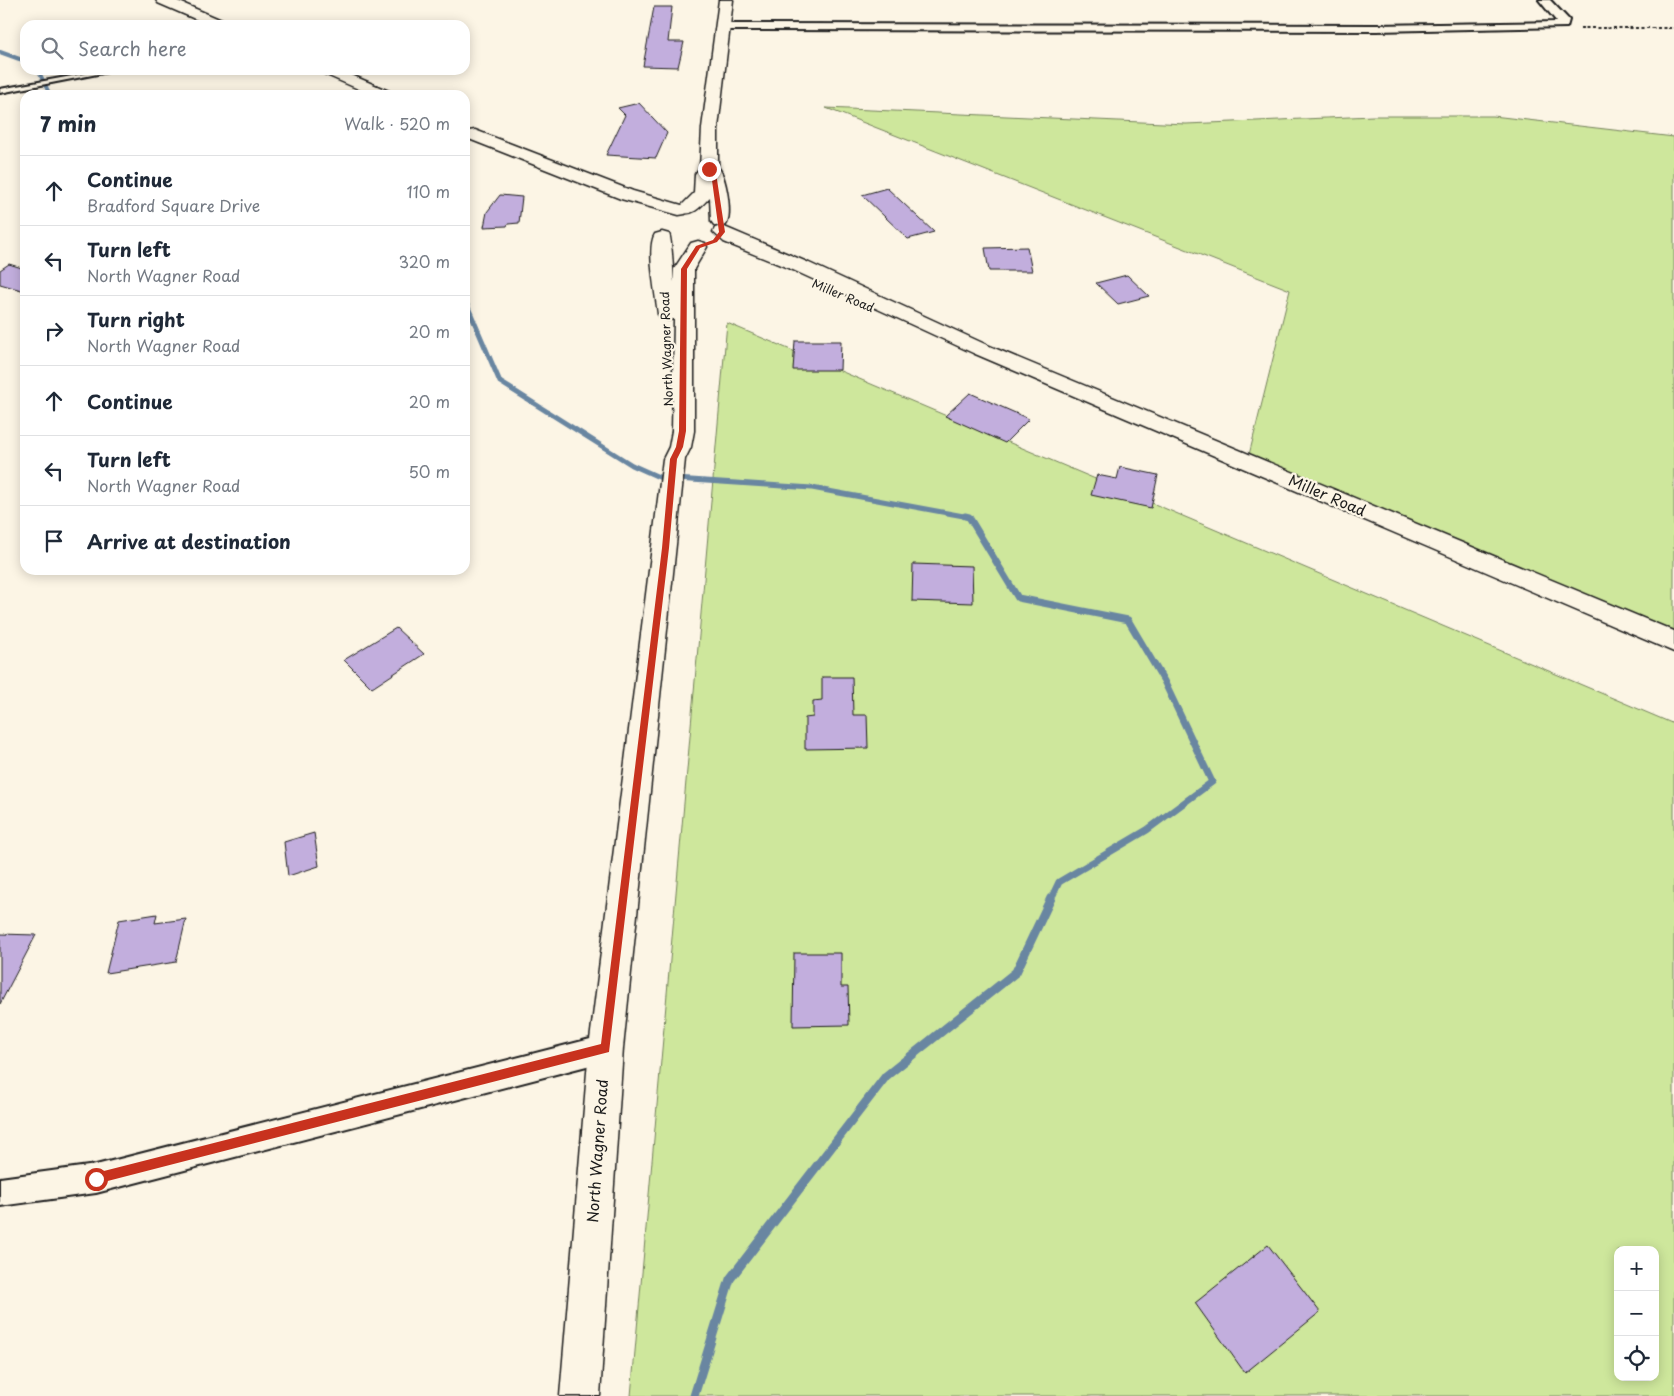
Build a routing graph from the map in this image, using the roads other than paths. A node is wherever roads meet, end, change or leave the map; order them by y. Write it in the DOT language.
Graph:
graph roads {
  1 [pos="163,0"];
  2 [pos="726,0"];
  3 [pos="1544,0"];
  4 [pos="210,20"];
  5 [pos="724,27"];
  6 [pos="88,75"];
  7 [pos="339,75"];
  8 [pos="373,90"];
  9 [pos="0,91"];
  10 [pos="470,133"];
  11 [pos="709,169"];
  12 [pos="683,209"];
  13 [pos="721,226"];
  14 [pos="660,233"];
  15 [pos="702,246"];
  16 [pos="980,349"];
  17 [pos="673,473"];
  18 [pos="1674,642"];
  19 [pos="606,1048"];
  20 [pos="0,1192"];
  21 [pos="580,1396"];
  1 -- 4 [label="main road"];
  2 -- 5 [label="main road"];
  3 -- 5 [label="street"];
  5 -- 11 [label="main road"];
  6 -- 9 [label="lane"];
  7 -- 8 [label="main road"];
  10 -- 12 [label="main road"];
  10 -- 14 [label="main road"];
  11 -- 12 [label="main road"];
  11 -- 13 [label="main road"];
  12 -- 13 [label="main road"];
  12 -- 14 [label="main road"];
  13 -- 15 [label="main road"];
  13 -- 16 [label="main road, Miller Road"];
  14 -- 15 [label="main road"];
  14 -- 17 [label="main road, North Wagner Road"];
  15 -- 16 [label="main road, Miller Road"];
  15 -- 17 [label="main road, North Wagner Road"];
  16 -- 18 [label="main road, Miller Road"];
  17 -- 19 [label="main road, North Wagner Road"];
  19 -- 20 [label="street"];
  19 -- 21 [label="main road, North Wagner Road"];
}
